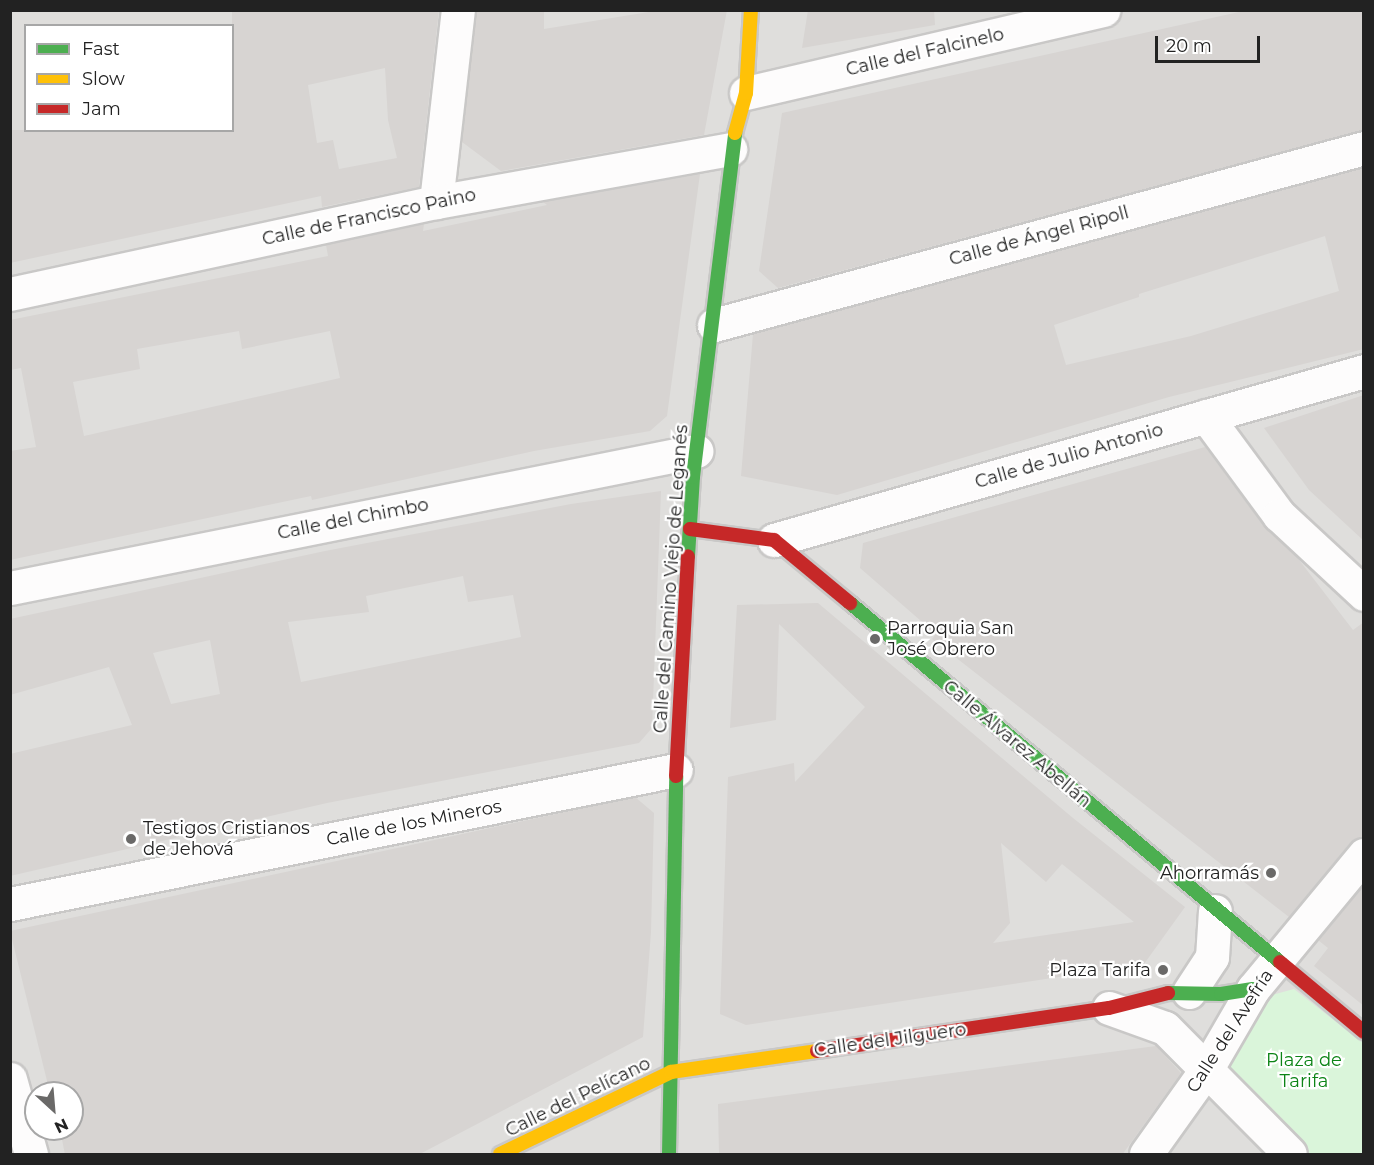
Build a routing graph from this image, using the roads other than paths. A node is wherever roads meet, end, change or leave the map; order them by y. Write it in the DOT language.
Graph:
graph roads {
  1 [pos="458,10"];
  2 [pos="751,10"];
  3 [pos="1104,10"];
  4 [pos="746,93"];
  5 [pos="1364,148"];
  6 [pos="730,149"];
  7 [pos="436,202"];
  8 [pos="10,294"];
  9 [pos="714,325"];
  10 [pos="1364,371"];
  11 [pos="1206,417"];
  12 [pos="696,452"];
  13 [pos="690,529"];
  14 [pos="774,540"];
  15 [pos="10,588"];
  16 [pos="1364,594"];
  17 [pos="676,770"];
  18 [pos="1364,855"];
  19 [pos="10,904"];
  20 [pos="1215,911"];
  21 [pos="1275,962"];
  22 [pos="1253,989"];
  23 [pos="1189,992"];
  24 [pos="1109,1008"];
  25 [pos="1364,1032"];
  26 [pos="1206,1070"];
  27 [pos="671,1072"];
  28 [pos="10,1079"];
  29 [pos="31,1155"];
  30 [pos="500,1155"];
  31 [pos="669,1155"];
  32 [pos="1146,1155"];
  33 [pos="1290,1155"];
  1 -- 7 [label="street"];
  2 -- 4 [label="street, Calle del Camino Viejo de Leganés"];
  3 -- 4 [label="street, Calle del Falcinelo"];
  4 -- 6 [label="street, Calle del Camino Viejo de Leganés"];
  5 -- 9 [label="street, Calle de Ángel Ripoll"];
  6 -- 7 [label="street, Calle de Francisco Paino"];
  6 -- 9 [label="street, Calle del Camino Viejo de Leganés"];
  7 -- 8 [label="street, Calle de Francisco Paino"];
  9 -- 12 [label="street, Calle del Camino Viejo de Leganés"];
  10 -- 11 [label="street, Calle de Julio Antonio"];
  11 -- 14 [label="street, Calle de Julio Antonio"];
  11 -- 16 [label="street"];
  12 -- 13 [label="street, Calle del Camino Viejo de Leganés"];
  12 -- 15 [label="street, Calle del Chimbo"];
  13 -- 14 [label="street"];
  13 -- 17 [label="street, Calle del Camino Viejo de Leganés"];
  14 -- 20 [label="street, Calle Álvarez Abellán"];
  17 -- 19 [label="street, Calle de los Mineros"];
  17 -- 27 [label="street, Calle del Camino Viejo de Leganés"];
  18 -- 21 [label="street, Calle del Avefría"];
  20 -- 21 [label="street, Calle Álvarez Abellán"];
  20 -- 23 [label="street"];
  21 -- 22 [label="street, Calle del Avefría"];
  21 -- 25 [label="street, Calle Álvarez Abellán"];
  22 -- 23 [label="street, Calle del Jilguero"];
  22 -- 26 [label="street, Calle del Avefría"];
  23 -- 24 [label="street, Calle del Jilguero"];
  24 -- 26 [label="street, Calle del Jilguero"];
  24 -- 27 [label="street, Calle del Jilguero"];
  26 -- 32 [label="street, Calle del Avefría"];
  26 -- 33 [label="street"];
  27 -- 30 [label="street, Calle del Pelícano"];
  27 -- 31 [label="street, Calle del Camino Viejo de Leganés"];
  28 -- 29 [label="street"];
}
